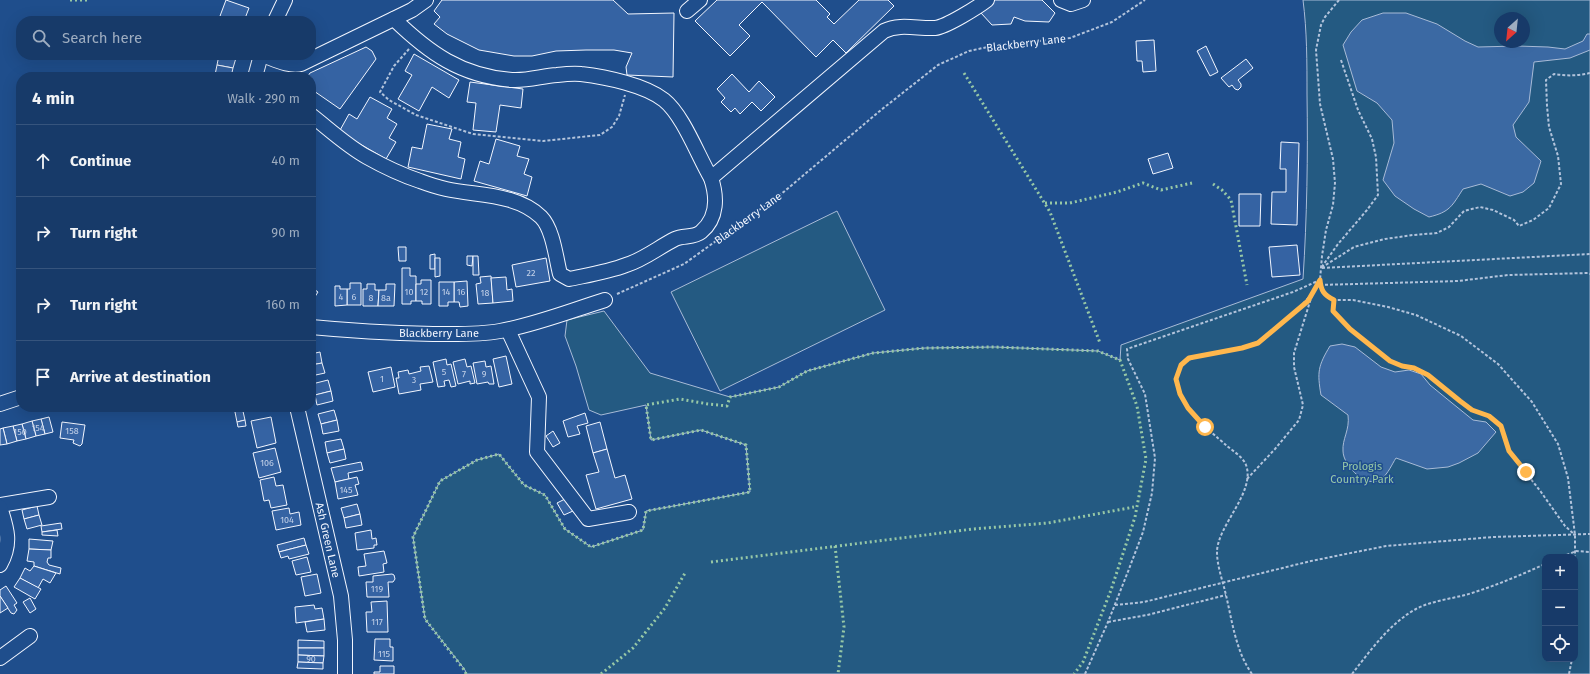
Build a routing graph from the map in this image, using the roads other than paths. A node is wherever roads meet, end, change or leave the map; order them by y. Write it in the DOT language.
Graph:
graph roads {
  1 [pos="285,0"];
  2 [pos="426,0"];
  3 [pos="700,0"];
  4 [pos="987,0"];
  5 [pos="1061,0"];
  6 [pos="1083,0"];
  7 [pos="687,11"];
  8 [pos="277,16"];
  9 [pos="394,19"];
  10 [pos="260,60"];
  11 [pos="273,60"];
  12 [pos="296,71"];
  13 [pos="257,72"];
  14 [pos="316,119"];
  15 [pos="711,178"];
  16 [pos="605,300"];
  17 [pos="316,327"];
  18 [pos="508,330"];
  19 [pos="16,399"];
  20 [pos="0,404"];
  21 [pos="298,412"];
  22 [pos="49,496"];
  23 [pos="0,506"];
  24 [pos="629,512"];
  25 [pos="0,565"];
  26 [pos="30,636"];
  27 [pos="0,658"];
  28 [pos="345,674"];
  1 -- 8 [label="street"];
  2 -- 9 [label="street"];
  3 -- 7 [label="street"];
  4 -- 15 [label="street"];
  5 -- 6 [label="street"];
  9 -- 12 [label="street"];
  9 -- 15 [label="street"];
  10 -- 13 [label="street"];
  11 -- 12 [label="street"];
  14 -- 15 [label="street"];
  16 -- 18 [label="street, Blackberry Lane"];
  17 -- 18 [label="street, Blackberry Lane"];
  18 -- 24 [label="street"];
  19 -- 20 [label="street"];
  21 -- 28 [label="street, Ash Green Lane"];
  22 -- 23 [label="street"];
  23 -- 25 [label="street"];
  26 -- 27 [label="street"];
}
